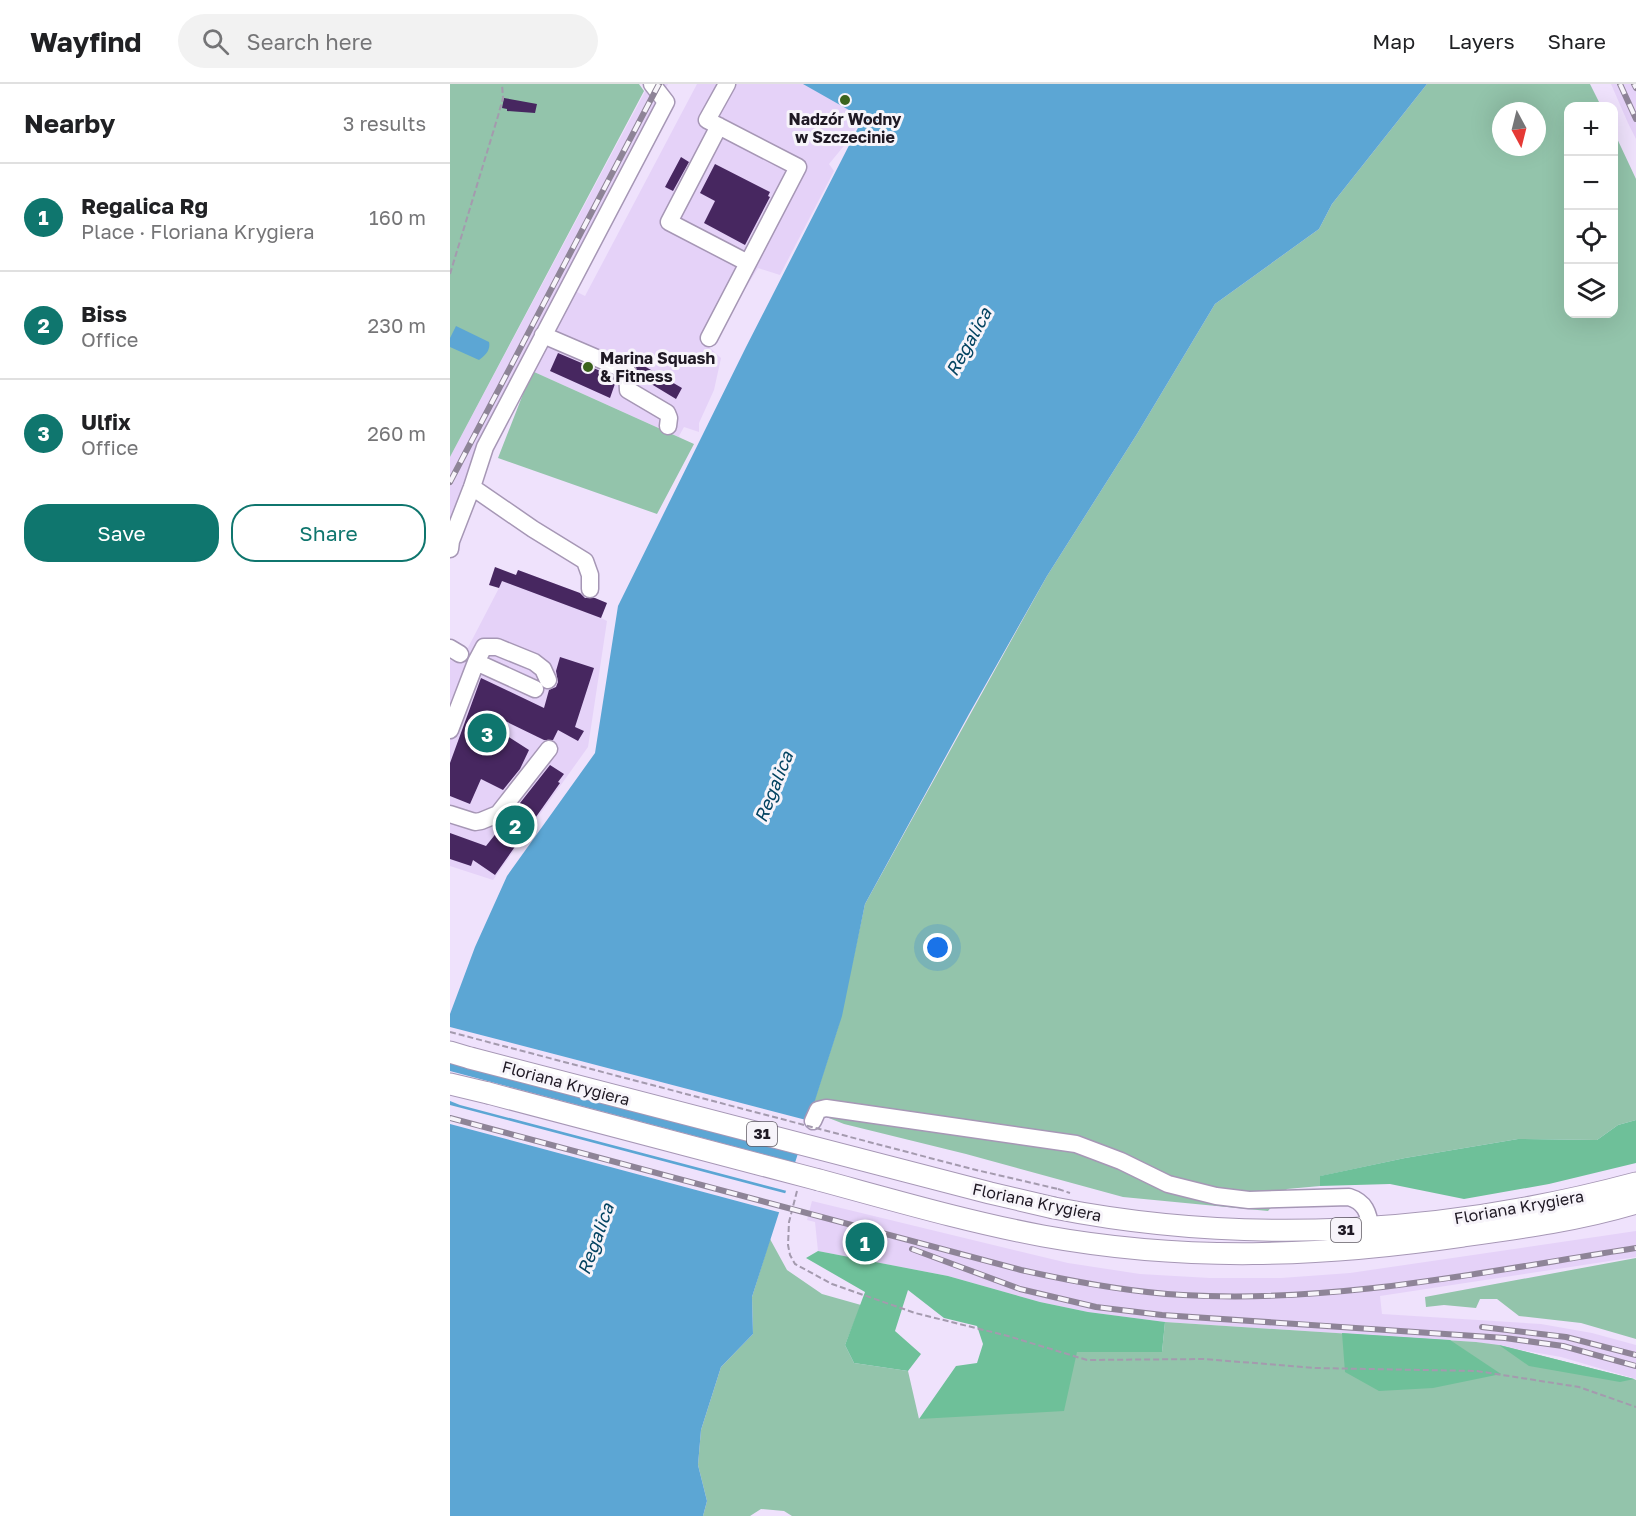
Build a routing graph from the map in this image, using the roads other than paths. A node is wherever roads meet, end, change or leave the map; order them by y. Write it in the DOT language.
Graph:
graph roads {
  1 [pos="652,84"];
  2 [pos="727,84"];
  3 [pos="719,126"];
  4 [pos="748,263"];
  5 [pos="543,335"];
  6 [pos="709,338"];
  7 [pos="668,426"];
  8 [pos="472,487"];
  9 [pos="450,549"];
  10 [pos="590,589"];
  11 [pos="476,662"];
  12 [pos="450,730"];
  13 [pos="549,749"];
  14 [pos="450,814"];
  15 [pos="450,1052"];
  16 [pos="450,1084"];
  17 [pos="812,1126"];
  18 [pos="1636,1183"];
  19 [pos="1636,1203"];
  20 [pos="1370,1228"];
  1 -- 5 [label="street"];
  2 -- 3 [label="street"];
  3 -- 4 [label="street"];
  3 -- 4 [label="street"];
  4 -- 6 [label="street"];
  5 -- 7 [label="street"];
  5 -- 8 [label="street"];
  8 -- 9 [label="street"];
  8 -- 10 [label="street"];
  11 -- 11 [label="street"];
  11 -- 12 [label="street"];
  13 -- 14 [label="street"];
  15 -- 20 [label="main road, Floriana Krygiera / 31, bridge"];
  16 -- 19 [label="main road, Floriana Krygiera / 31, bridge"];
  17 -- 20 [label="street"];
  18 -- 20 [label="main road, Floriana Krygiera / 31"];
}
